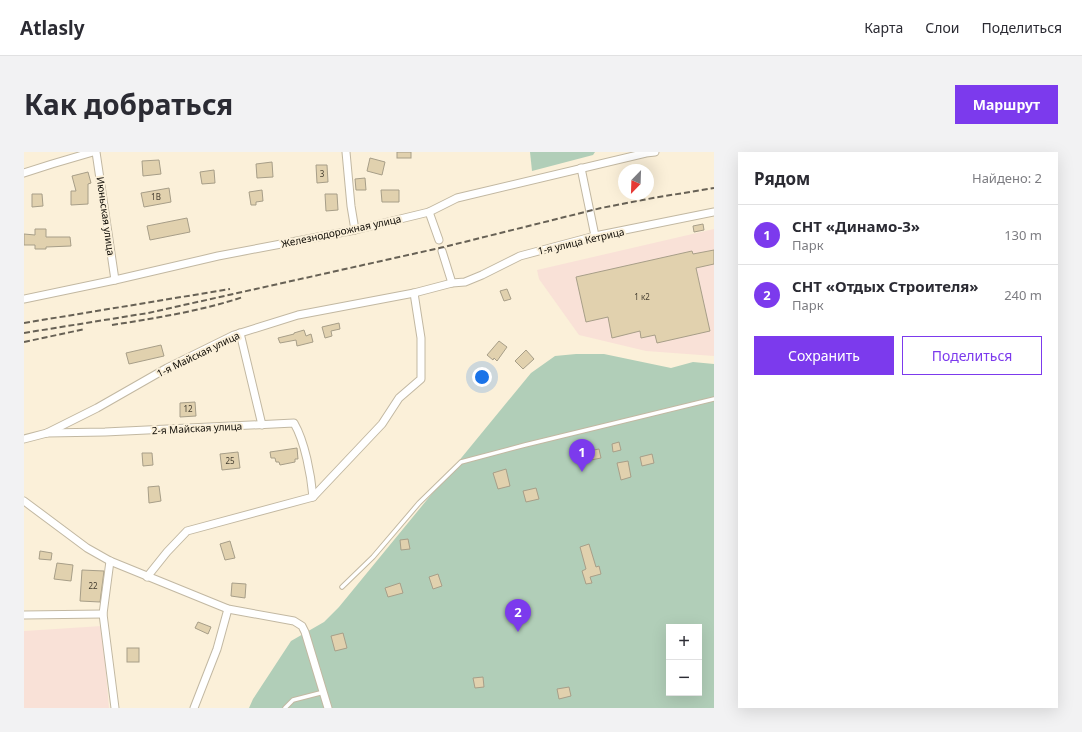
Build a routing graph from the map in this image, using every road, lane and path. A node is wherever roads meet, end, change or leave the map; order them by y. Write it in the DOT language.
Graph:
graph roads {
  1 [pos="95,152"];
  2 [pos="346,152"];
  3 [pos="655,152"];
  4 [pos="581,168"];
  5 [pos="24,173"];
  6 [pos="429,212"];
  7 [pos="714,212"];
  8 [pos="355,230"];
  9 [pos="595,236"];
  10 [pos="439,240"];
  11 [pos="442,251"];
  12 [pos="115,280"];
  13 [pos="452,283"];
  14 [pos="414,293"];
  15 [pos="24,299"];
  16 [pos="240,333"];
  17 [pos="714,399"];
  18 [pos="262,425"];
  19 [pos="47,433"];
  20 [pos="24,439"];
  21 [pos="313,497"];
  22 [pos="24,501"];
  23 [pos="110,561"];
  24 [pos="147,577"];
  25 [pos="342,587"];
  26 [pos="228,609"];
  27 [pos="103,614"];
  28 [pos="24,615"];
  29 [pos="324,692"];
  30 [pos="115,708"];
  31 [pos="194,708"];
  32 [pos="285,708"];
  33 [pos="328,708"];
  1 -- 5 [label="street"];
  1 -- 12 [label="street, Июньская улица"];
  2 -- 8 [label="street"];
  3 -- 4 [label="street, Железнодорожная улица"];
  4 -- 6 [label="street, Железнодорожная улица"];
  4 -- 9 [label="street"];
  6 -- 8 [label="street, Железнодорожная улица"];
  6 -- 10 [label="street"];
  7 -- 9 [label="street, 1-я улица Кетрица"];
  8 -- 12 [label="street, Железнодорожная улица"];
  9 -- 13 [label="street, 1-я улица Кетрица"];
  11 -- 13 [label="street"];
  12 -- 15 [label="street, Железнодорожная улица"];
  13 -- 14 [label="street, 1-я Майская улица"];
  14 -- 16 [label="street, 1-я Майская улица"];
  14 -- 21 [label="street"];
  16 -- 18 [label="street"];
  16 -- 19 [label="street, 1-я Майская улица"];
  17 -- 25 [label="lane"];
  18 -- 19 [label="street, 2-я Майская улица"];
  18 -- 21 [label="street, 2-я Майская улица"];
  19 -- 20 [label="street, 2-я Майская улица"];
  21 -- 24 [label="street"];
  22 -- 23 [label="street"];
  23 -- 24 [label="street"];
  23 -- 27 [label="street"];
  24 -- 26 [label="street"];
  26 -- 29 [label="street"];
  26 -- 31 [label="street"];
  27 -- 28 [label="street"];
  27 -- 30 [label="street"];
  29 -- 32 [label="lane"];
  29 -- 33 [label="street"];
}
